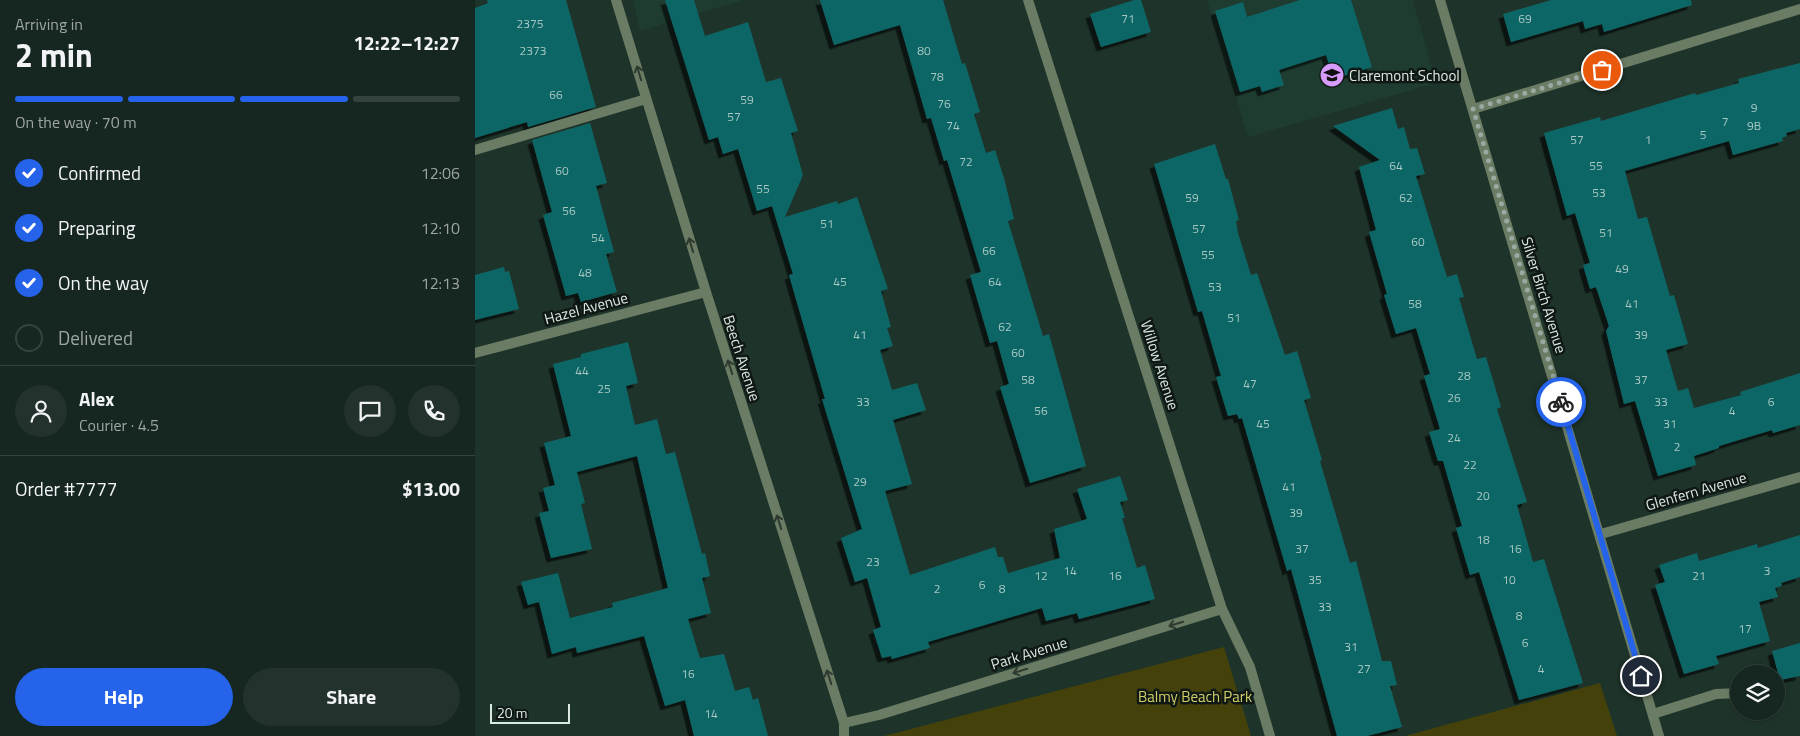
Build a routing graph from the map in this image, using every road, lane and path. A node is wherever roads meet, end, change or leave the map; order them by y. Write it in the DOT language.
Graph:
graph roads {
  1 [pos="616,0"];
  2 [pos="1028,0"];
  3 [pos="1440,0"];
  4 [pos="1800,9"];
  5 [pos="646,99"];
  6 [pos="1473,109"];
  7 [pos="475,150"];
  8 [pos="705,292"];
  9 [pos="475,353"];
  10 [pos="1800,477"];
  11 [pos="1601,534"];
  12 [pos="1222,610"];
  13 [pos="1730,693"];
  14 [pos="1653,714"];
  15 [pos="844,723"];
  16 [pos="844,736"];
  17 [pos="1270,736"];
  18 [pos="1659,736"];
  5 -- 1 [label="street, Beech Avenue, one-way"];
  2 -- 12 [label="street, Willow Avenue"];
  3 -- 6 [label="street, Silver Birch Avenue"];
  4 -- 6 [label="street"];
  5 -- 7 [label="street"];
  8 -- 5 [label="street, Beech Avenue, one-way"];
  6 -- 11 [label="street, Silver Birch Avenue"];
  8 -- 9 [label="street, Hazel Avenue"];
  15 -- 8 [label="street, Beech Avenue, one-way"];
  10 -- 11 [label="street, Glenfern Avenue"];
  11 -- 14 [label="street, Silver Birch Avenue"];
  12 -- 15 [label="street, Park Avenue, one-way"];
  12 -- 17 [label="street, Willow Avenue"];
  13 -- 14 [label="street"];
  14 -- 18 [label="street, Silver Birch Avenue"];
  15 -- 16 [label="street, Beech Avenue"];
}
